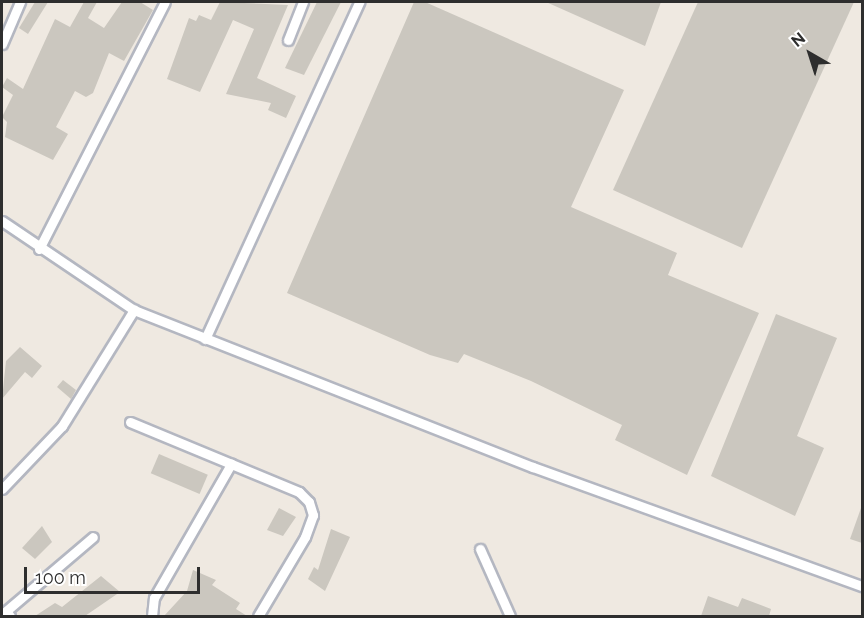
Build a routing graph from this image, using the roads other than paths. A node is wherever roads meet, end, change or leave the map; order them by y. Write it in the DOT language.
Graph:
graph roads {
  1 [pos="20,2"];
  2 [pos="165,2"];
  3 [pos="303,2"];
  4 [pos="359,2"];
  5 [pos="288,40"];
  6 [pos="2,44"];
  7 [pos="2,221"];
  8 [pos="39,249"];
  9 [pos="134,310"];
  10 [pos="205,339"];
  11 [pos="130,422"];
  12 [pos="231,464"];
  13 [pos="2,489"];
  14 [pos="93,537"];
  15 [pos="480,549"];
  16 [pos="862,586"];
  17 [pos="6,614"];
  18 [pos="152,616"];
  19 [pos="258,616"];
  20 [pos="510,616"];
  1 -- 6 [label="street"];
  2 -- 8 [label="street"];
  3 -- 5 [label="street"];
  4 -- 10 [label="street"];
  7 -- 8 [label="street"];
  8 -- 9 [label="street"];
  9 -- 10 [label="street"];
  9 -- 13 [label="street"];
  10 -- 16 [label="street"];
  11 -- 12 [label="street"];
  12 -- 18 [label="street"];
  12 -- 19 [label="street"];
  14 -- 17 [label="street"];
  15 -- 20 [label="street"];
}
